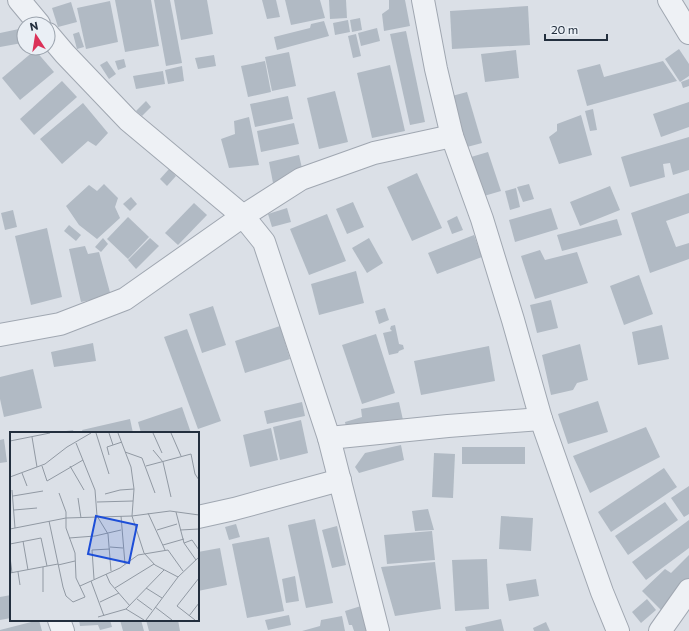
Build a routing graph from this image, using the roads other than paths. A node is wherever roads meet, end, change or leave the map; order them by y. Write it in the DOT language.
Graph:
graph roads {
  1 [pos="19,0"];
  2 [pos="423,0"];
  3 [pos="669,0"];
  4 [pos="32,16"];
  5 [pos="689,33"];
  6 [pos="56,43"];
  7 [pos="452,136"];
  8 [pos="243,216"];
  9 [pos="0,334"];
  10 [pos="540,419"];
  11 [pos="329,438"];
  12 [pos="340,480"];
  13 [pos="199,517"];
  14 [pos="689,590"];
  15 [pos="59,621"];
  16 [pos="63,631"];
  17 [pos="378,631"];
  18 [pos="618,631"];
  19 [pos="660,631"];
  1 -- 4 [label="street"];
  2 -- 7 [label="street"];
  3 -- 5 [label="street"];
  6 -- 8 [label="street"];
  7 -- 8 [label="street"];
  7 -- 10 [label="street"];
  8 -- 9 [label="street"];
  8 -- 11 [label="street"];
  10 -- 11 [label="street"];
  10 -- 18 [label="street"];
  11 -- 12 [label="street"];
  12 -- 13 [label="street"];
  12 -- 17 [label="street"];
  14 -- 19 [label="street"];
  15 -- 16 [label="street"];
}
